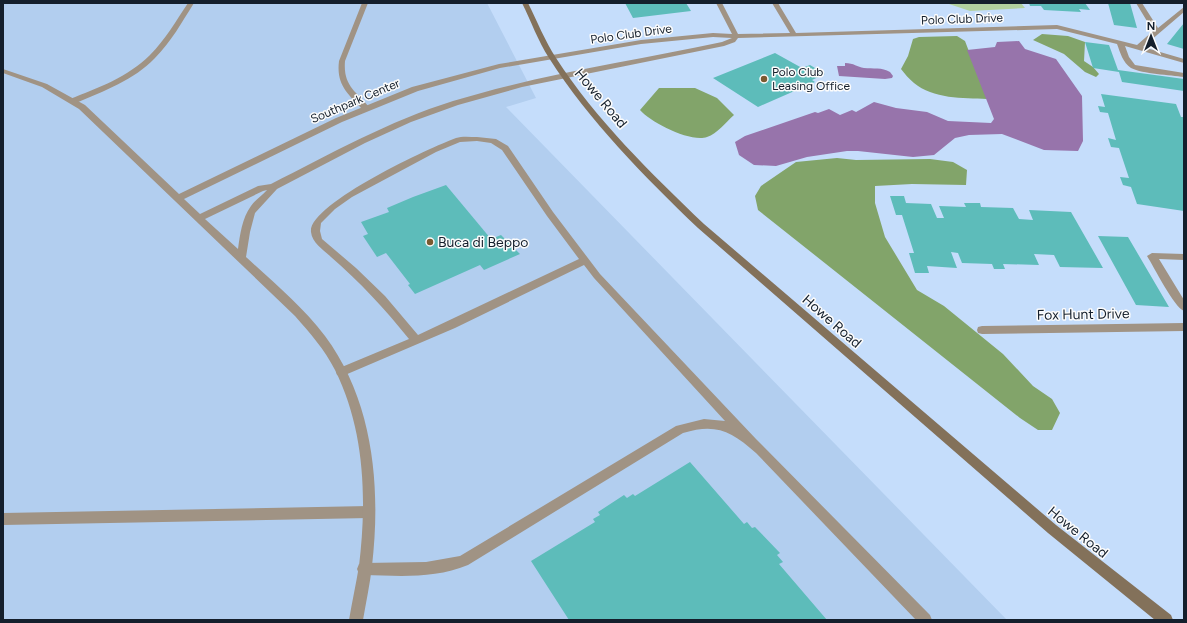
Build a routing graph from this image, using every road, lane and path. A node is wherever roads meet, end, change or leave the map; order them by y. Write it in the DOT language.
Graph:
graph roads {
  1 [pos="191,3"];
  2 [pos="365,3"];
  3 [pos="525,3"];
  4 [pos="719,3"];
  5 [pos="775,3"];
  6 [pos="1139,3"];
  7 [pos="1184,9"];
  8 [pos="1157,32"];
  9 [pos="736,36"];
  10 [pos="794,36"];
  11 [pos="1120,42"];
  12 [pos="1139,47"];
  13 [pos="552,57"];
  14 [pos="1184,62"];
  15 [pos="3,71"];
  16 [pos="564,75"];
  17 [pos="1184,75"];
  18 [pos="73,101"];
  19 [pos="366,108"];
  20 [pos="273,187"];
  21 [pos="178,198"];
  22 [pos="200,218"];
  23 [pos="241,257"];
  24 [pos="1184,257"];
  25 [pos="584,261"];
  26 [pos="1184,307"];
  27 [pos="1184,327"];
  28 [pos="982,330"];
  29 [pos="415,339"];
  30 [pos="341,372"];
  31 [pos="752,442"];
  32 [pos="369,512"];
  33 [pos="3,519"];
  34 [pos="364,569"];
  35 [pos="356,620"];
  36 [pos="925,620"];
  37 [pos="1166,620"];
  1 -- 18 [label="street"];
  2 -- 19 [label="street"];
  3 -- 13 [label="street, Howe Road"];
  4 -- 9 [label="street"];
  5 -- 10 [label="street"];
  6 -- 8 [label="street"];
  7 -- 8 [label="street"];
  8 -- 12 [label="street"];
  9 -- 10 [label="street, Polo Club Drive"];
  9 -- 13 [label="street, Polo Club Drive"];
  9 -- 16 [label="street, Polo Club Drive"];
  10 -- 11 [label="street, Polo Club Drive"];
  11 -- 12 [label="street, Polo Club Drive"];
  11 -- 17 [label="street"];
  12 -- 14 [label="street, Polo Club Drive"];
  13 -- 16 [label="street, Howe Road"];
  13 -- 19 [label="street, Southpark Center"];
  15 -- 18 [label="street"];
  16 -- 20 [label="street"];
  16 -- 37 [label="street, Howe Road"];
  18 -- 21 [label="street"];
  19 -- 21 [label="street, Southpark Center"];
  20 -- 22 [label="street"];
  20 -- 23 [label="street"];
  21 -- 22 [label="street"];
  22 -- 23 [label="street"];
  23 -- 30 [label="street"];
  24 -- 26 [label="street"];
  25 -- 29 [label="street"];
  25 -- 29 [label="street"];
  25 -- 31 [label="street"];
  27 -- 28 [label="street, Fox Hunt Drive"];
  29 -- 30 [label="street"];
  30 -- 32 [label="street"];
  31 -- 34 [label="street"];
  31 -- 36 [label="street"];
  32 -- 33 [label="street"];
  32 -- 34 [label="street"];
  34 -- 35 [label="street"];
}
